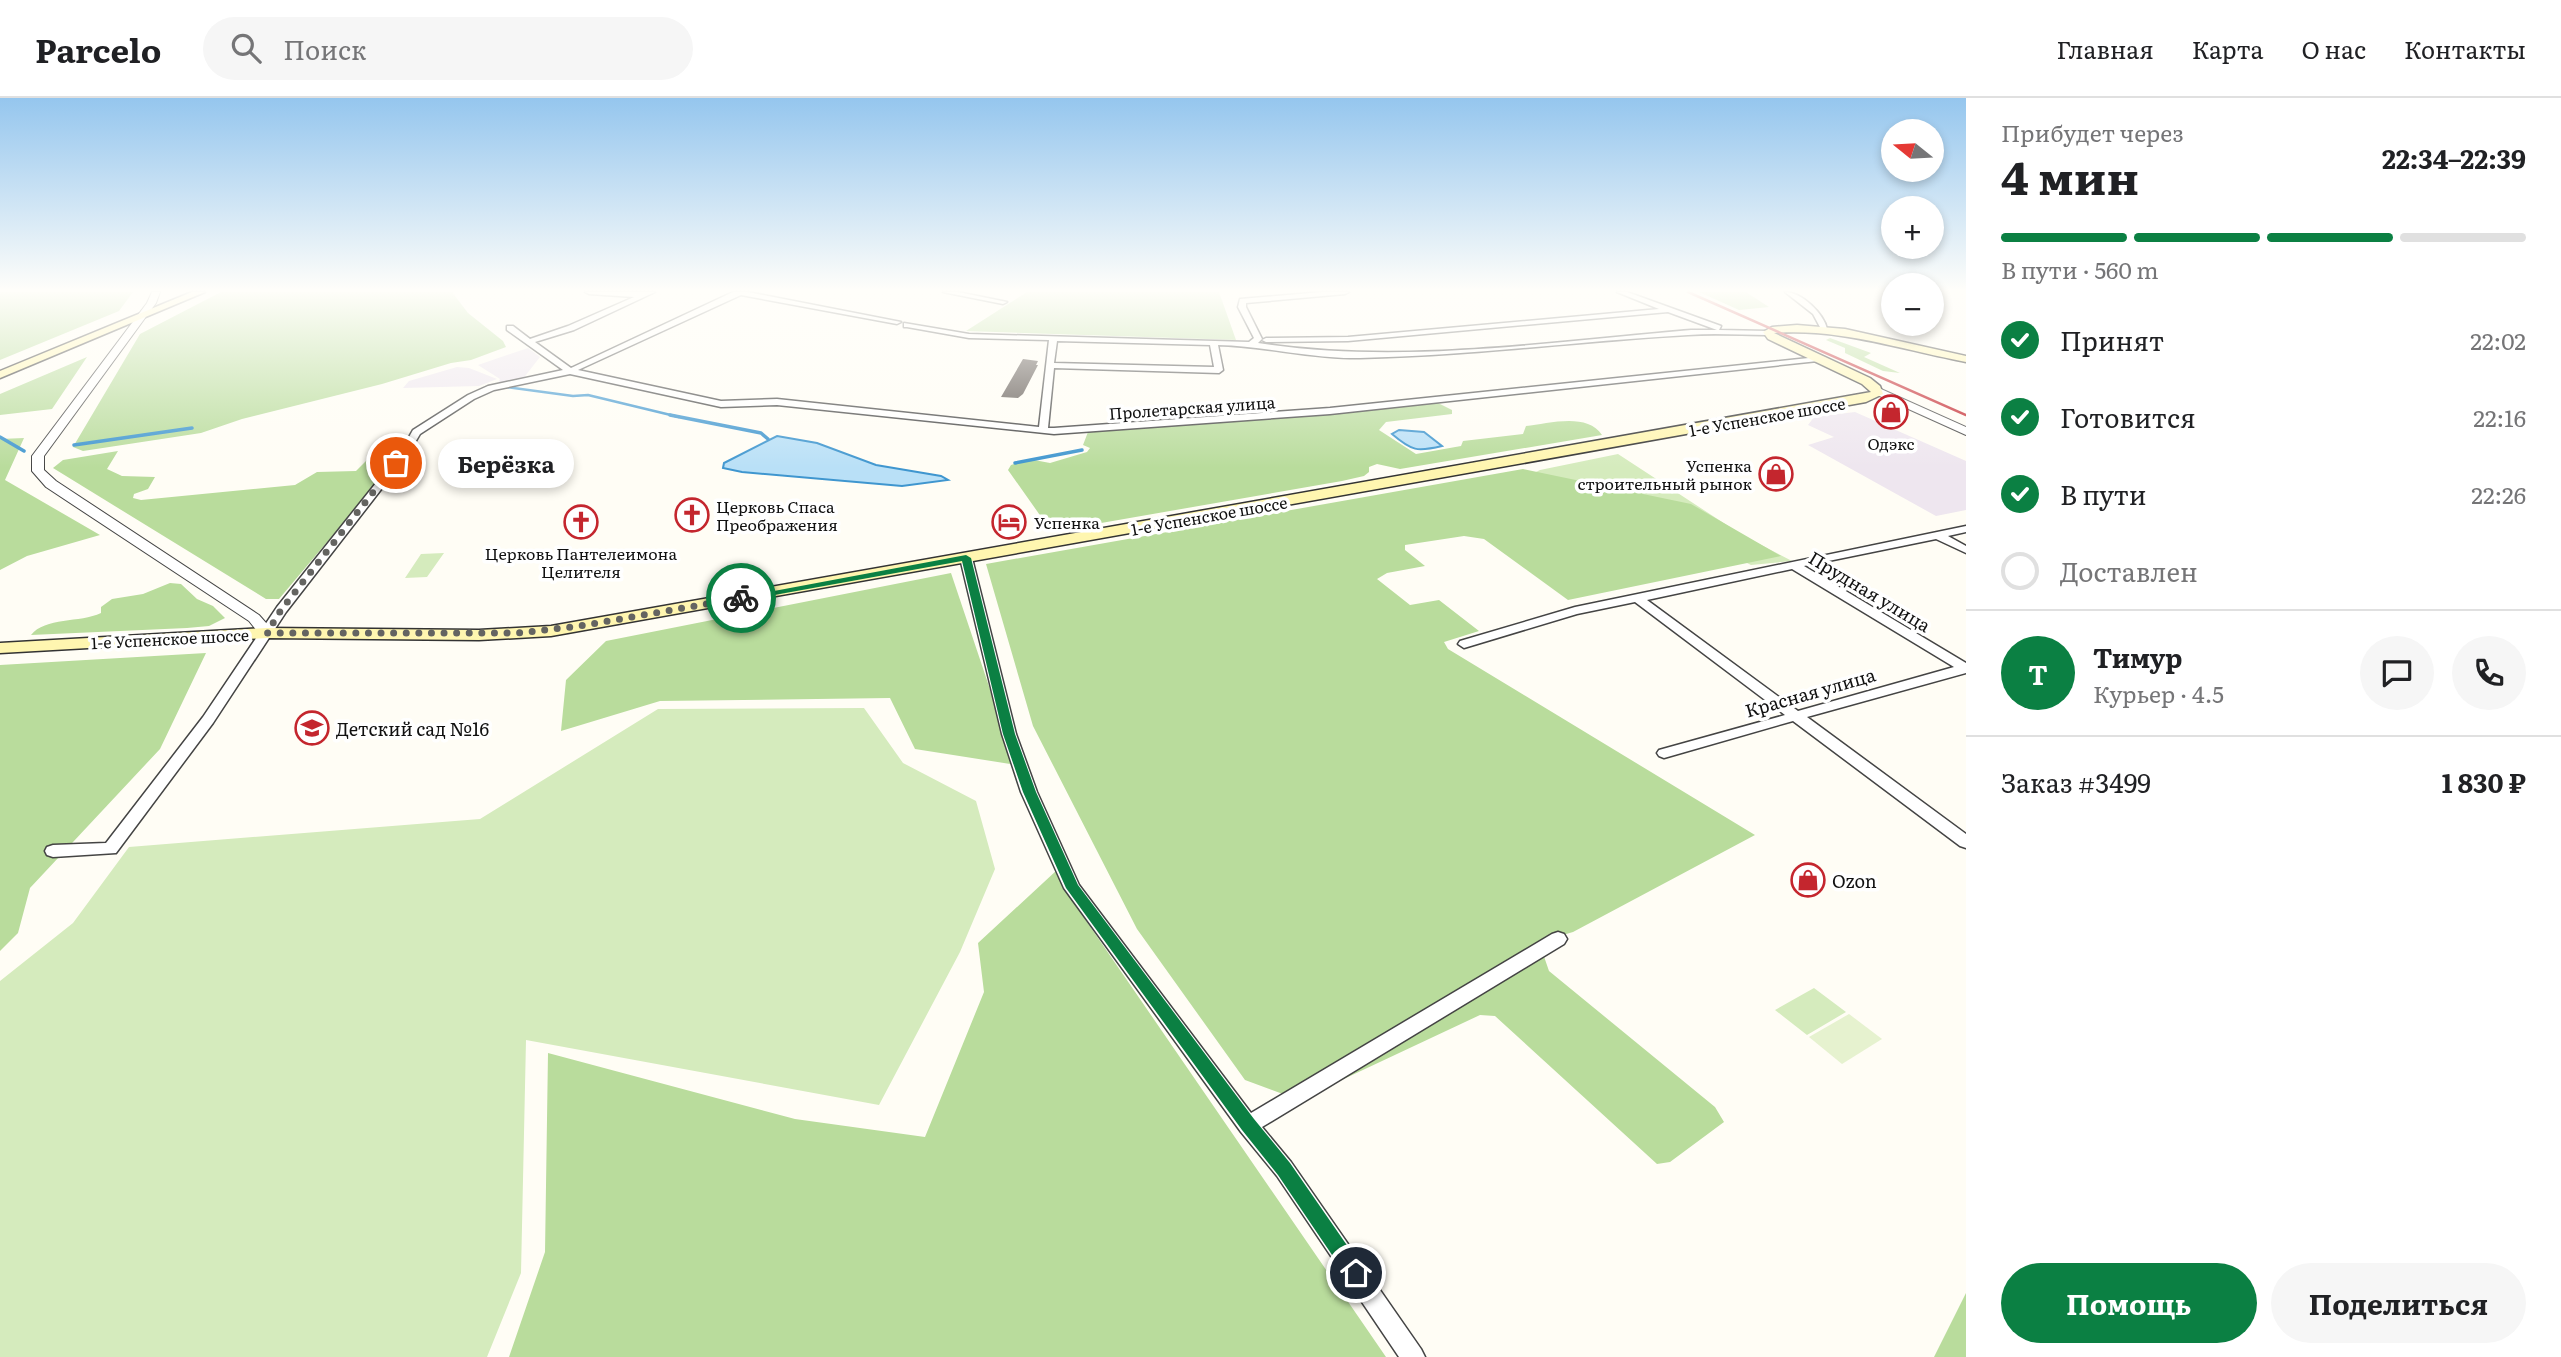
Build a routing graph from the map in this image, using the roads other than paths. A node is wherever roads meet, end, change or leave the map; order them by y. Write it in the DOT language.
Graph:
graph roads {
  1 [pos="58,351"];
  2 [pos="116,351"];
  3 [pos="542,351"];
  4 [pos="612,351"];
  5 [pos="1052,351"];
  6 [pos="1215,351"];
  7 [pos="1295,351"];
  8 [pos="1470,351"];
  9 [pos="1802,351"];
  10 [pos="1929,351"];
  11 [pos="1818,359"];
  12 [pos="1966,359"];
  13 [pos="1050,365"];
  14 [pos="570,370"];
  15 [pos="0,375"];
  16 [pos="1877,391"];
  17 [pos="1043,430"];
  18 [pos="1966,431"];
  19 [pos="1966,529"];
  20 [pos="1937,535"];
  21 [pos="1966,550"];
  22 [pos="966,558"];
  23 [pos="1793,565"];
  24 [pos="1637,599"];
  25 [pos="267,633"];
  26 [pos="1464,645"];
  27 [pos="0,648"];
  28 [pos="1966,668"];
  29 [pos="1794,715"];
  30 [pos="1664,753"];
  31 [pos="1966,842"];
  32 [pos="53,851"];
  33 [pos="1558,939"];
  34 [pos="1248,1125"];
  35 [pos="1413,1357"];
  1 -- 15 [label="main road"];
  2 -- 25 [label="street"];
  3 -- 14 [label="street"];
  4 -- 14 [label="street"];
  5 -- 13 [label="street"];
  6 -- 13 [label="street"];
  7 -- 8 [label="street"];
  9 -- 11 [label="main road, 1-е Успенское шоссе"];
  10 -- 12 [label="main road"];
  11 -- 16 [label="main road, 1-е Успенское шоссе"];
  11 -- 17 [label="street, Пролетарская улица"];
  13 -- 17 [label="street"];
  14 -- 17 [label="street, Пролетарская улица"];
  14 -- 25 [label="street"];
  16 -- 18 [label="street"];
  16 -- 22 [label="main road, 1-е Успенское шоссе"];
  19 -- 20 [label="street"];
  20 -- 21 [label="street"];
  20 -- 23 [label="street"];
  22 -- 25 [label="main road, 1-е Успенское шоссе"];
  22 -- 34 [label="street"];
  23 -- 24 [label="street"];
  23 -- 28 [label="street, Прудная улица"];
  24 -- 26 [label="street"];
  24 -- 29 [label="street"];
  25 -- 27 [label="main road, 1-е Успенское шоссе"];
  25 -- 32 [label="street"];
  28 -- 29 [label="street, Красная улица"];
  29 -- 30 [label="street, Красная улица"];
  29 -- 31 [label="street"];
  33 -- 34 [label="street"];
  34 -- 35 [label="street"];
}
